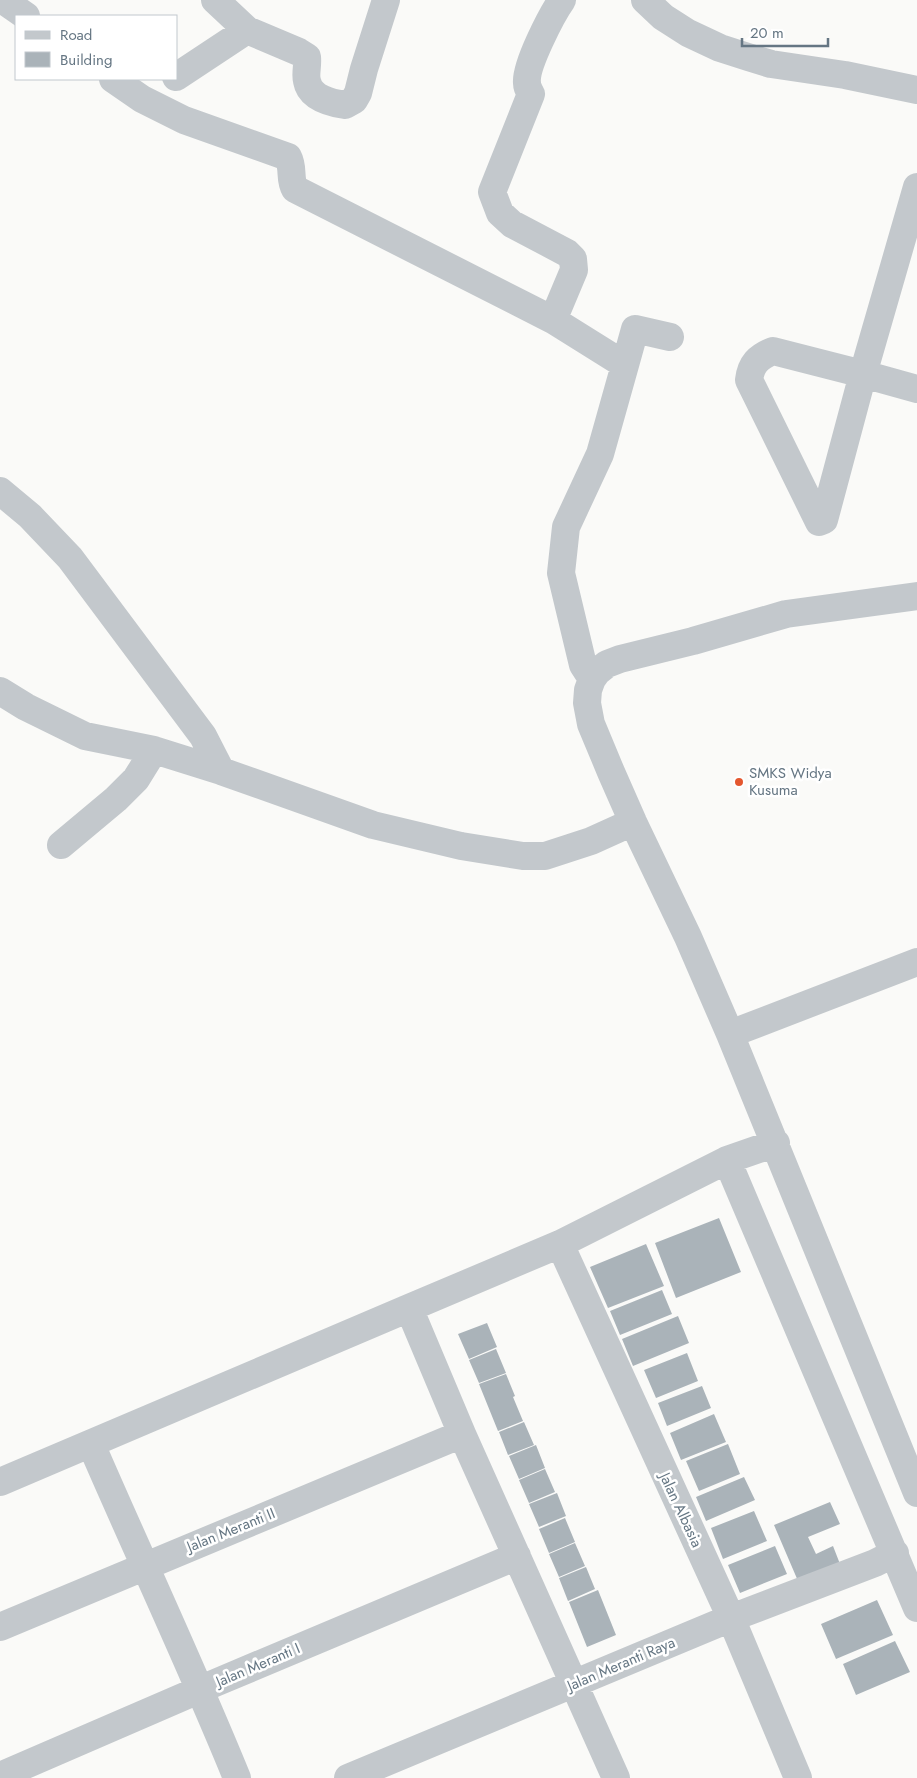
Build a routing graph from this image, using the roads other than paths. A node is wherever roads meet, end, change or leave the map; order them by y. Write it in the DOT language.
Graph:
graph roads {
  1 [pos="3,0"];
  2 [pos="215,0"];
  3 [pos="386,0"];
  4 [pos="562,0"];
  5 [pos="645,0"];
  6 [pos="25,15"];
  7 [pos="247,30"];
  8 [pos="178,76"];
  9 [pos="114,80"];
  10 [pos="172,80"];
  11 [pos="917,90"];
  12 [pos="142,99"];
  13 [pos="917,187"];
  14 [pos="553,320"];
  15 [pos="670,337"];
  16 [pos="625,365"];
  17 [pos="863,374"];
  18 [pos="917,389"];
  19 [pos="0,491"];
  20 [pos="917,596"];
  21 [pos="592,679"];
  22 [pos="0,691"];
  23 [pos="154,750"];
  24 [pos="221,771"];
  25 [pos="633,822"];
  26 [pos="61,845"];
  27 [pos="917,962"];
  28 [pos="730,1034"];
  29 [pos="776,1143"];
  30 [pos="727,1160"];
  31 [pos="560,1244"];
  32 [pos="409,1308"];
  33 [pos="462,1434"];
  34 [pos="91,1444"];
  35 [pos="0,1482"];
  36 [pos="917,1493"];
  37 [pos="894,1553"];
  38 [pos="517,1556"];
  39 [pos="144,1566"];
  40 [pos="917,1608"];
  41 [pos="731,1618"];
  42 [pos="0,1627"];
  43 [pos="573,1684"];
  44 [pos="201,1690"];
  45 [pos="0,1776"];
  46 [pos="351,1777"];
  47 [pos="237,1778"];
  48 [pos="616,1778"];
  49 [pos="798,1778"];
  1 -- 6 [label="street"];
  2 -- 7 [label="street"];
  3 -- 7 [label="street"];
  4 -- 14 [label="street"];
  5 -- 11 [label="street"];
  7 -- 8 [label="street"];
  9 -- 12 [label="street"];
  10 -- 12 [label="street"];
  12 -- 14 [label="street"];
  13 -- 17 [label="street"];
  14 -- 16 [label="street"];
  15 -- 16 [label="street"];
  16 -- 21 [label="street"];
  17 -- 17 [label="street"];
  17 -- 18 [label="street"];
  19 -- 24 [label="street"];
  20 -- 21 [label="street"];
  21 -- 25 [label="street"];
  22 -- 23 [label="street"];
  23 -- 24 [label="street"];
  23 -- 26 [label="street"];
  24 -- 25 [label="street"];
  25 -- 28 [label="street"];
  27 -- 28 [label="street"];
  28 -- 29 [label="street"];
  29 -- 30 [label="street"];
  29 -- 36 [label="street"];
  30 -- 31 [label="street"];
  30 -- 37 [label="street"];
  31 -- 32 [label="street"];
  31 -- 41 [label="street, Jalan Albasia"];
  32 -- 33 [label="street"];
  32 -- 34 [label="street"];
  33 -- 38 [label="street"];
  33 -- 39 [label="street, Jalan Meranti II"];
  34 -- 35 [label="street"];
  34 -- 39 [label="street"];
  37 -- 40 [label="street"];
  37 -- 41 [label="street, Jalan Meranti Raya"];
  38 -- 43 [label="street"];
  38 -- 44 [label="street, Jalan Meranti I"];
  39 -- 42 [label="street, Jalan Meranti II"];
  39 -- 44 [label="street"];
  41 -- 43 [label="street, Jalan Meranti Raya"];
  41 -- 49 [label="street, Jalan Albasia"];
  43 -- 46 [label="street, Jalan Meranti Raya"];
  43 -- 48 [label="street"];
  44 -- 45 [label="street, Jalan Meranti I"];
  44 -- 47 [label="street"];
}
